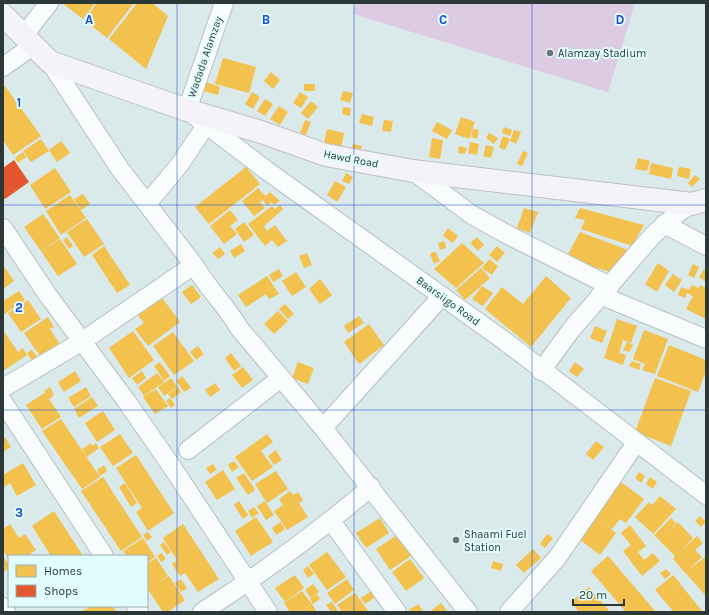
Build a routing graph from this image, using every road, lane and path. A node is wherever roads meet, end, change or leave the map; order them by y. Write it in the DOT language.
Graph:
graph roads {
  1 [pos="49,3"];
  2 [pos="224,3"];
  3 [pos="3,15"];
  4 [pos="29,40"];
  5 [pos="50,62"];
  6 [pos="3,67"];
  7 [pos="187,110"];
  8 [pos="206,125"];
  9 [pos="413,171"];
  10 [pos="699,202"];
  11 [pos="147,204"];
  12 [pos="664,224"];
  13 [pos="3,228"];
  14 [pos="706,246"];
  15 [pos="194,265"];
  16 [pos="605,291"];
  17 [pos="442,296"];
  18 [pos="706,338"];
  19 [pos="81,342"];
  20 [pos="541,371"];
  21 [pos="281,378"];
  22 [pos="3,388"];
  23 [pos="3,402"];
  24 [pos="323,428"];
  25 [pos="636,443"];
  26 [pos="188,450"];
  27 [pos="371,487"];
  28 [pos="706,495"];
  29 [pos="331,522"];
  30 [pos="103,555"];
  31 [pos="248,582"];
  32 [pos="3,607"];
  33 [pos="6,612"];
  34 [pos="202,612"];
  35 [pos="268,612"];
  36 [pos="397,612"];
  37 [pos="468,612"];
  38 [pos="509,612"];
  1 -- 4 [label="street"];
  2 -- 7 [label="street, Wadada Alamzay"];
  3 -- 4 [label="main road, Hawd Road"];
  4 -- 5 [label="main road, Hawd Road"];
  4 -- 6 [label="street"];
  5 -- 7 [label="main road, Hawd Road"];
  5 -- 11 [label="street"];
  7 -- 8 [label="street, Baarsiigo Road"];
  7 -- 9 [label="main road, Hawd Road"];
  8 -- 11 [label="street"];
  8 -- 17 [label="street, Baarsiigo Road"];
  9 -- 10 [label="main road, Hawd Road"];
  9 -- 16 [label="street"];
  10 -- 12 [label="street"];
  11 -- 15 [label="street"];
  12 -- 14 [label="street"];
  12 -- 16 [label="street"];
  13 -- 19 [label="street"];
  15 -- 19 [label="street"];
  15 -- 21 [label="street"];
  16 -- 18 [label="street"];
  16 -- 20 [label="street"];
  17 -- 20 [label="street, Baarsiigo Road"];
  17 -- 24 [label="street"];
  19 -- 22 [label="street"];
  19 -- 31 [label="street"];
  20 -- 25 [label="street, Baarsiigo Road"];
  21 -- 24 [label="street"];
  21 -- 26 [label="street"];
  23 -- 30 [label="street"];
  24 -- 27 [label="street"];
  25 -- 28 [label="street, Baarsiigo Road"];
  25 -- 38 [label="street"];
  27 -- 29 [label="street"];
  27 -- 37 [label="street"];
  29 -- 31 [label="street"];
  29 -- 36 [label="street"];
  31 -- 34 [label="street"];
  31 -- 35 [label="street"];
  32 -- 33 [label="street"];
}
